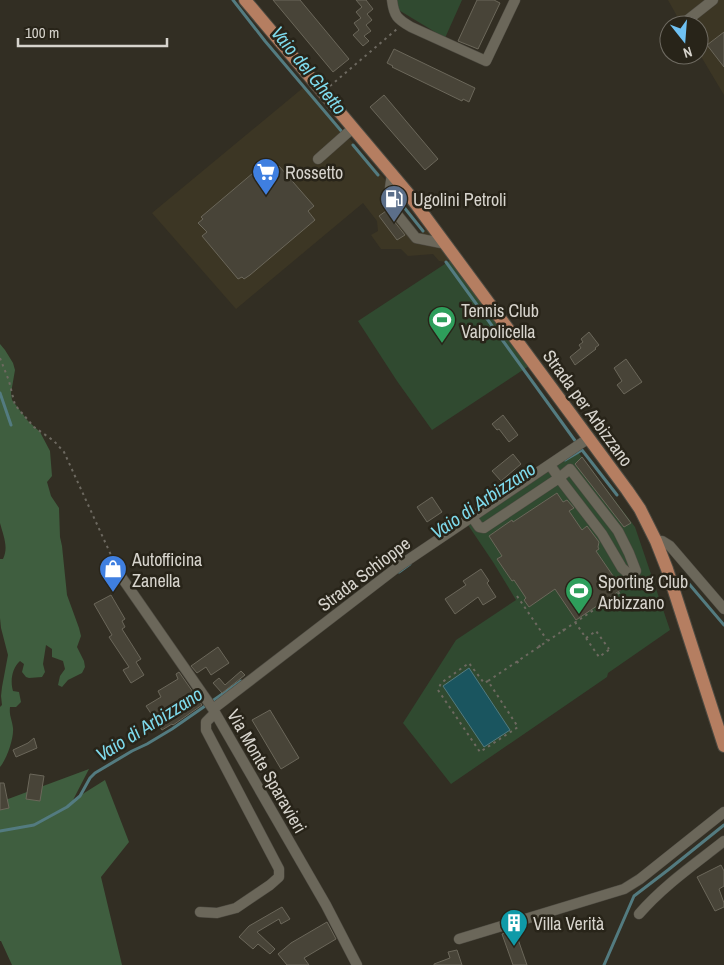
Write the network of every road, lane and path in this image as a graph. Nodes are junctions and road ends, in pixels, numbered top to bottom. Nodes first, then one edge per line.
1 (245, 0) edge
2 (392, 0) edge
3 (515, 0) edge
4 (713, 0) edge
5 (694, 15) edge
6 (404, 24) junction
7 (323, 92) junction
8 (353, 128) junction
9 (318, 158) dead end
10 (392, 173) junction
11 (446, 244) junction
12 (0, 358) edge
13 (589, 438) junction
14 (554, 470) junction
15 (472, 517) junction
16 (656, 541) junction
17 (120, 574) joint
18 (622, 591) dead end
19 (517, 596) dead end
20 (528, 604) dead end
21 (524, 606) junction
22 (724, 610) edge
23 (575, 622) junction
24 (563, 629) junction
25 (566, 634) dead end
26 (586, 638) junction
27 (547, 640) junction
28 (539, 645) junction
29 (542, 650) dead end
30 (516, 661) junction
31 (520, 665) dead end
32 (488, 681) junction
33 (214, 711) junction
34 (724, 746) edge
35 (724, 812) edge
36 (724, 841) edge
37 (200, 912) dead end
38 (639, 914) dead end
39 (459, 940) dead end
40 (357, 965) edge

1 - 7 main road, Strada per Arbizzano
2 - 6 street
3 - 6 street
4 - 5 street
6 - 7 path
7 - 8 main road, Strada per Arbizzano
8 - 9 street
8 - 10 main road, Strada per Arbizzano
10 - 11 main road, Strada per Arbizzano
10 - 11 street
11 - 13 main road, Strada per Arbizzano
12 - 17 path
13 - 14 street, Strada Schioppe
13 - 16 main road, Strada per Arbizzano
14 - 14 street
14 - 15 street, Strada Schioppe
14 - 15 street
15 - 33 street, Strada Schioppe
16 - 22 street
16 - 34 main road, Strada per Arbizzano
17 - 33 street, Via Monte Sparavieri
18 - 23 path
19 - 21 path
20 - 21 path
21 - 27 path
23 - 24 path
23 - 26 path
24 - 25 path
24 - 27 path
26 - 26 path
27 - 28 path
28 - 29 path
28 - 30 path
30 - 31 path
30 - 32 path
32 - 32 path
33 - 37 street
33 - 40 street, Via Monte Sparavieri
35 - 39 street
36 - 38 street

